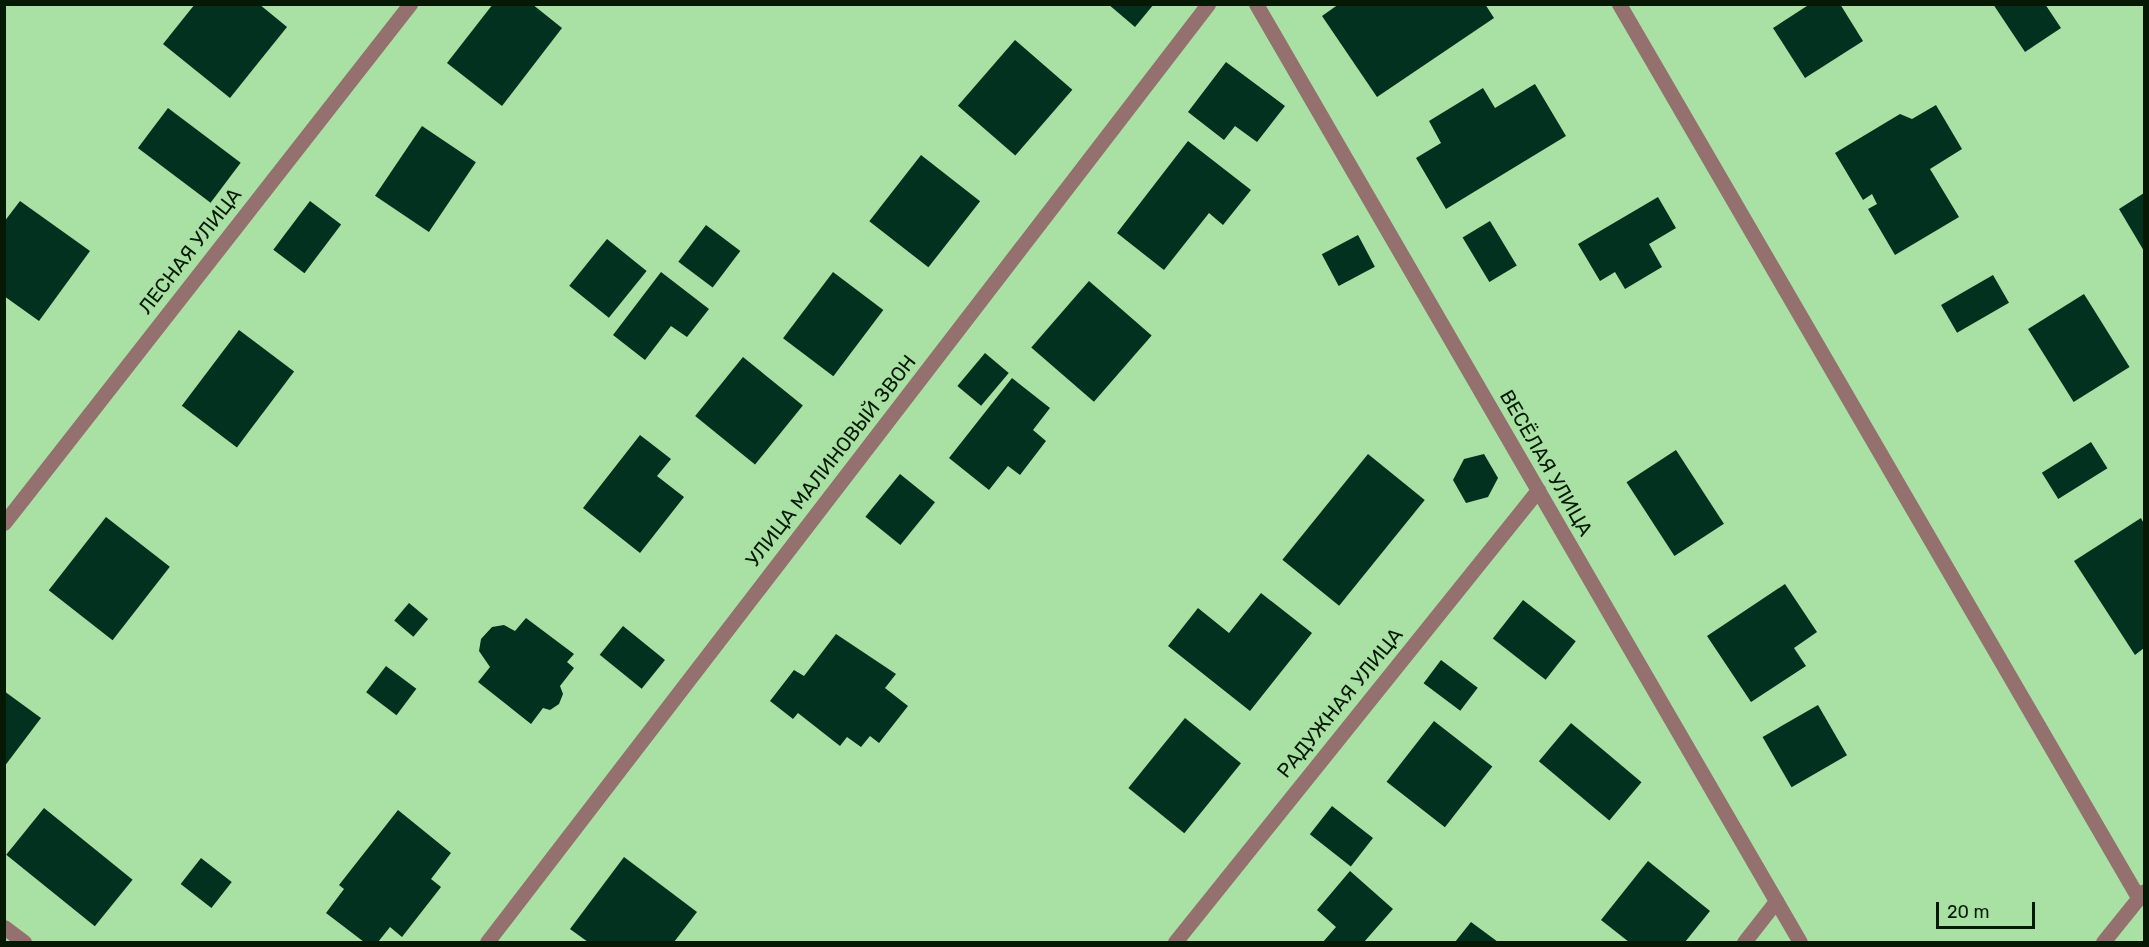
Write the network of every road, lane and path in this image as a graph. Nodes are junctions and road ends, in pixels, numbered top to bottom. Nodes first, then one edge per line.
1 (410, 4) edge
2 (1208, 4) edge
3 (1256, 4) edge
4 (1619, 4) edge
5 (1538, 490) junction
6 (4, 522) edge
7 (2142, 895) edge
8 (1776, 901) junction
9 (4, 927) edge
10 (24, 942) edge
11 (487, 942) edge
12 (1175, 942) edge
13 (1744, 942) edge
14 (1800, 942) edge
15 (2103, 942) edge

1 - 6 street, ЛЕСНАЯ УЛИЦА
2 - 11 street, УЛИЦА МАЛИНОВЫЙ ЗВОН
3 - 5 street, ВЕСЁЛАЯ УЛИЦА
4 - 7 street
5 - 8 street, ВЕСЁЛАЯ УЛИЦА
5 - 12 street, РАДУЖНАЯ УЛИЦА
7 - 15 street
8 - 13 street
8 - 14 street, ВЕСЁЛАЯ УЛИЦА
9 - 10 street

